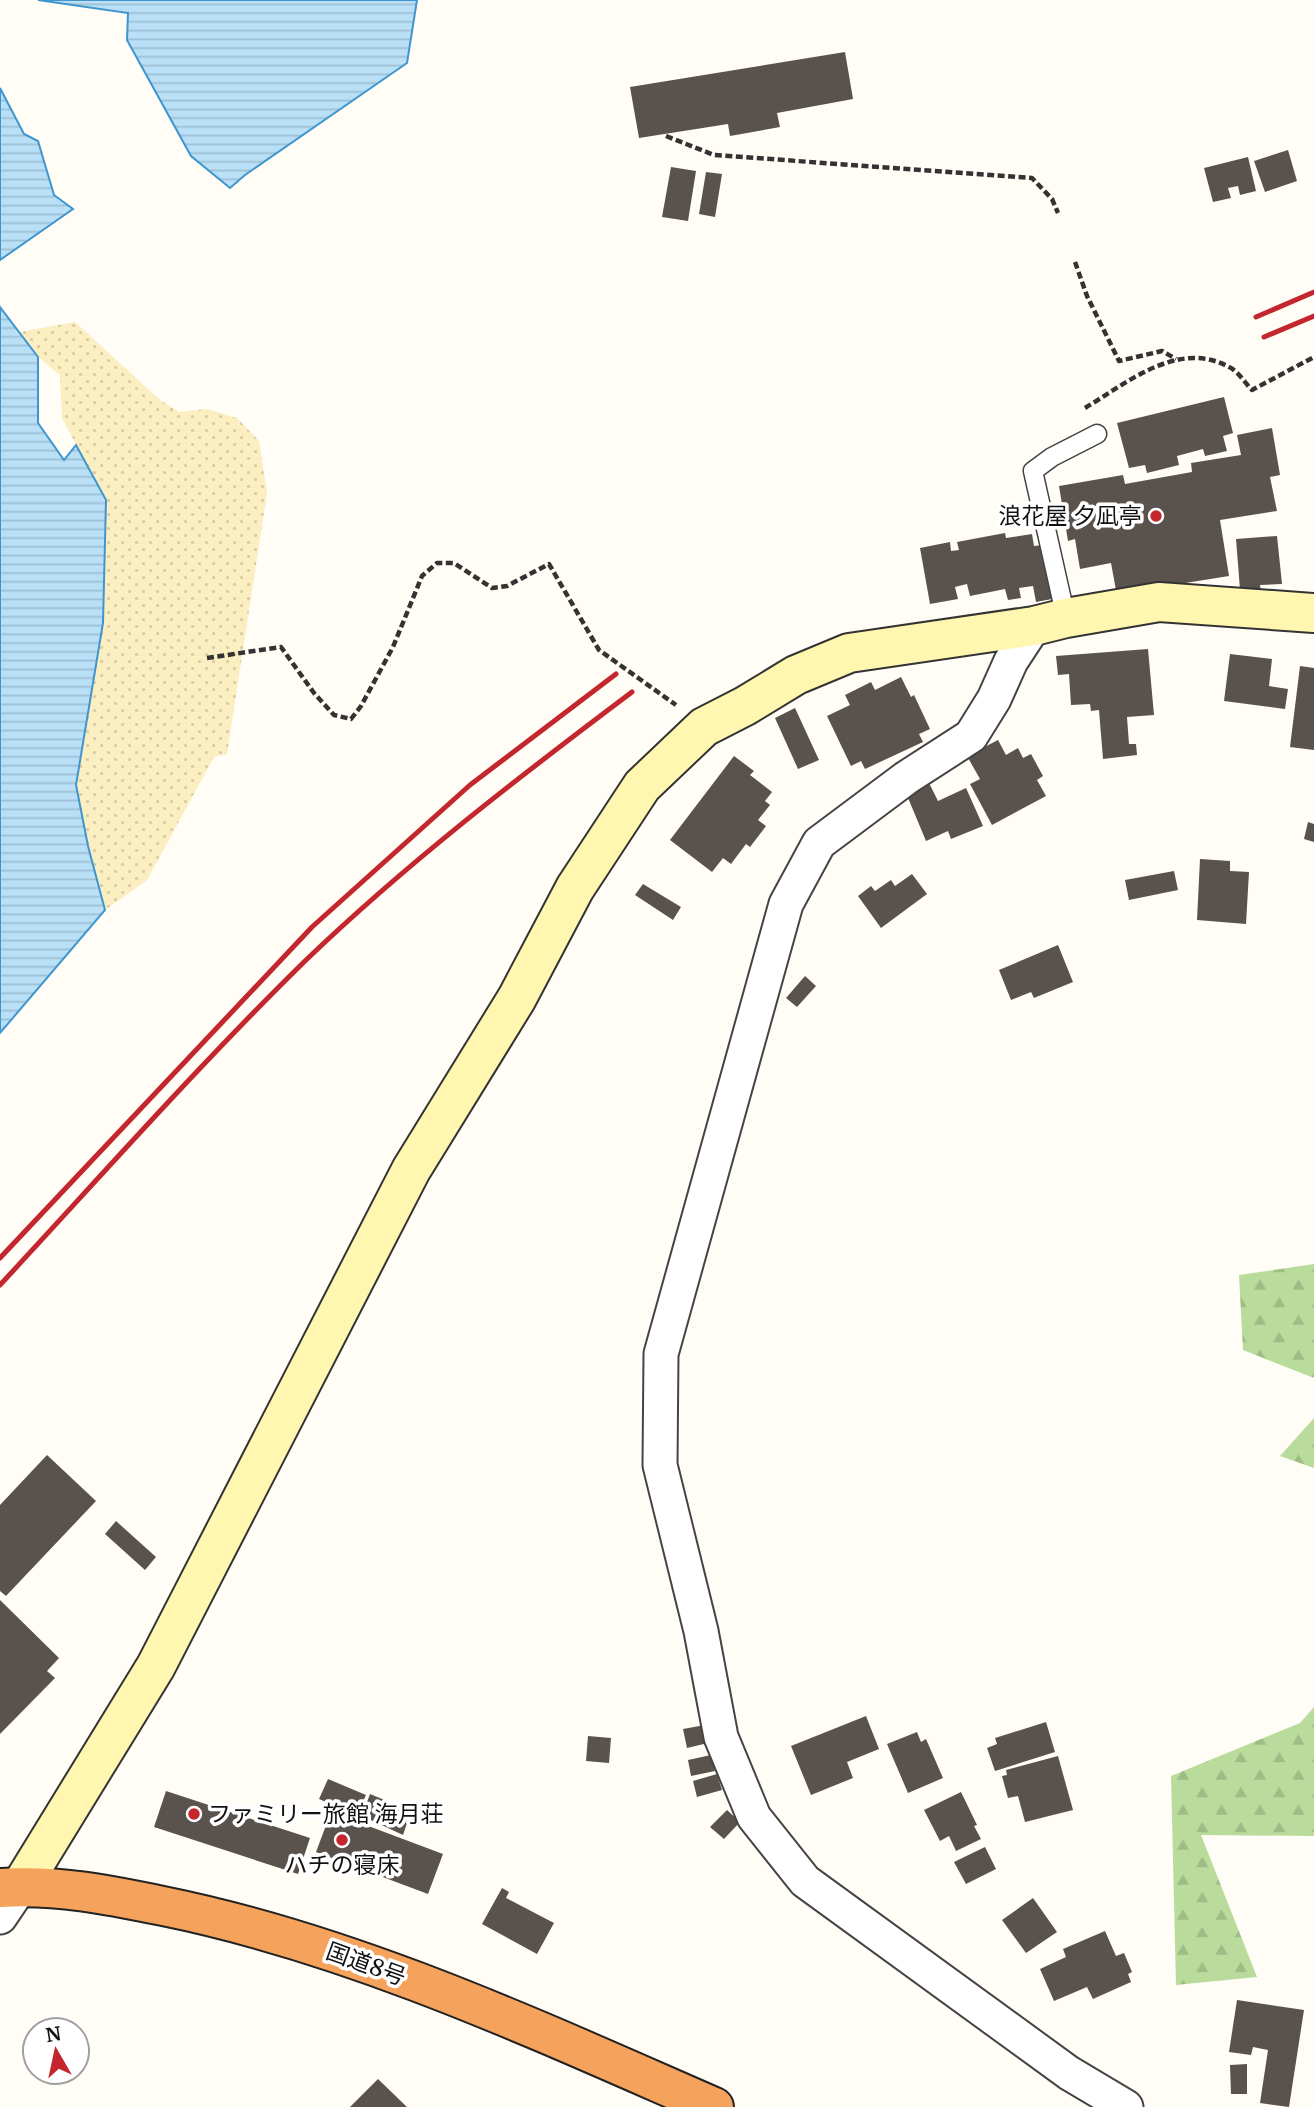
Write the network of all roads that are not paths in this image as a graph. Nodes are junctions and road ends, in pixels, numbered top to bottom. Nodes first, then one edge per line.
1 (1097, 434) dead end
2 (1314, 612) edge
3 (1050, 622) junction
4 (11, 1887) edge
5 (0, 1917) edge
6 (714, 2107) edge
7 (1126, 2107) edge

1 - 3 lane
2 - 3 street
3 - 4 street
3 - 7 street
4 - 5 street
4 - 6 highway, 国道8号

